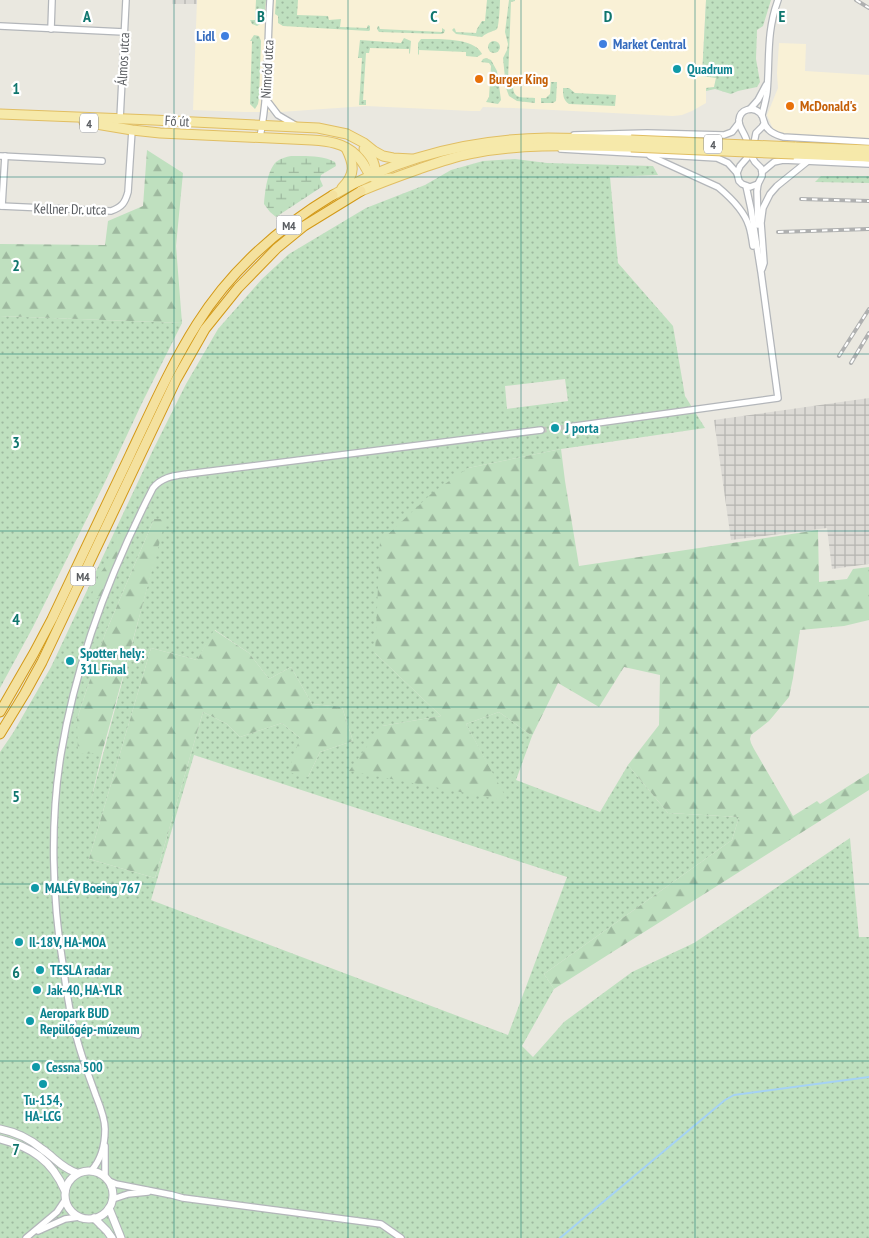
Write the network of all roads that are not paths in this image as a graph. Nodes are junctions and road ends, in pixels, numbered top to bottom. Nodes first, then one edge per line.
1 (52, 0) edge
2 (126, 0) edge
3 (270, 0) edge
4 (778, 0) edge
5 (0, 26) edge
6 (51, 29) junction
7 (124, 32) junction
8 (767, 83) junction
9 (265, 98) junction
10 (750, 109) junction
11 (0, 114) edge
12 (762, 115) junction
13 (47, 116) junction
14 (120, 119) junction
15 (153, 120) junction
16 (739, 123) junction
17 (764, 124) junction
18 (262, 125) junction
19 (299, 127) junction
20 (132, 130) junction
21 (744, 132) junction
22 (756, 133) junction
23 (352, 136) junction
24 (260, 138) junction
25 (547, 138) junction
26 (869, 142) edge
27 (631, 144) junction
28 (536, 146) junction
29 (346, 147) junction
30 (794, 150) junction
31 (869, 150) edge
32 (647, 155) junction
33 (3, 156) edge
34 (869, 157) edge
35 (412, 159) junction
36 (102, 161) dead end
37 (808, 161) junction
38 (755, 162) junction
39 (743, 163) junction
40 (869, 164) edge
41 (762, 172) junction
42 (736, 173) junction
43 (373, 176) junction
44 (391, 178) junction
45 (758, 184) junction
46 (746, 186) junction
47 (362, 191) junction
48 (333, 195) junction
49 (1, 206) edge
50 (761, 272) junction
51 (568, 427) tunnel mouth
52 (541, 430) tunnel mouth
53 (0, 712) edge
54 (0, 734) edge
55 (76, 1036) junction
56 (138, 1036) dead end
57 (0, 1129) edge
58 (0, 1139) edge
59 (104, 1141) junction
60 (91, 1170) junction
61 (77, 1173) junction
62 (107, 1179) junction
63 (65, 1191) junction
64 (155, 1192) junction
65 (113, 1199) junction
66 (65, 1200) junction
67 (109, 1208) junction
68 (79, 1217) junction
69 (94, 1218) junction
70 (29, 1236) edge
71 (112, 1238) edge
72 (121, 1238) edge
73 (402, 1238) edge

1 - 6 street
2 - 7 street, Álmos utca
3 - 9 street, Nimród utca
4 - 8 street
5 - 6 street
6 - 7 street
7 - 14 street, Álmos utca
8 - 10 street
8 - 12 street
9 - 18 street, Nimród utca
9 - 19 street
10 - 12 street
10 - 16 street
11 - 13 main road, Fő út / 4
12 - 17 street
13 - 14 main road, Fő út / 4
13 - 20 main road, 4
14 - 15 main road, Fő út / 4
15 - 18 main road, Fő út / 4
15 - 20 main road
16 - 21 street
16 - 25 street
17 - 22 street
17 - 26 street
18 - 19 main road, Fő út / 4
18 - 24 street, Nimród utca
19 - 23 main road, Fő út / 4
20 - 24 main road, 4
20 - 49 street, Kellner Dr. utca
21 - 22 street
21 - 39 street
22 - 38 street
23 - 35 main road, 4
23 - 43 main road
24 - 29 main road, 4
25 - 27 main road, 4
25 - 35 main road, 4
27 - 28 main road, 4
27 - 30 main road, 4, bridge
28 - 32 street
28 - 44 main road, 4
29 - 43 main road
29 - 48 main road
30 - 31 main road, 4
30 - 34 main road, 4
32 - 42 street
32 - 50 street
33 - 36 street
33 - 49 street
35 - 43 main road
37 - 40 street
37 - 41 street
37 - 50 street
38 - 39 street
38 - 41 street
39 - 42 street
41 - 45 street
42 - 46 street
43 - 44 main road, 4
43 - 47 main road
43 - 48 main road
44 - 47 main road
45 - 46 street
45 - 50 street
46 - 50 street
47 - 54 highway, M4
48 - 53 highway, M4
50 - 51 street
52 - 55 street
55 - 56 street
55 - 59 street
57 - 61 street
58 - 63 street
59 - 60 street
59 - 62 street
60 - 61 street
60 - 62 street
61 - 63 street
62 - 64 street
62 - 65 street
63 - 66 street
64 - 65 street
64 - 73 street
65 - 67 street
66 - 68 street
66 - 70 street
67 - 69 street
67 - 72 street
68 - 69 street
68 - 70 street
69 - 71 street

